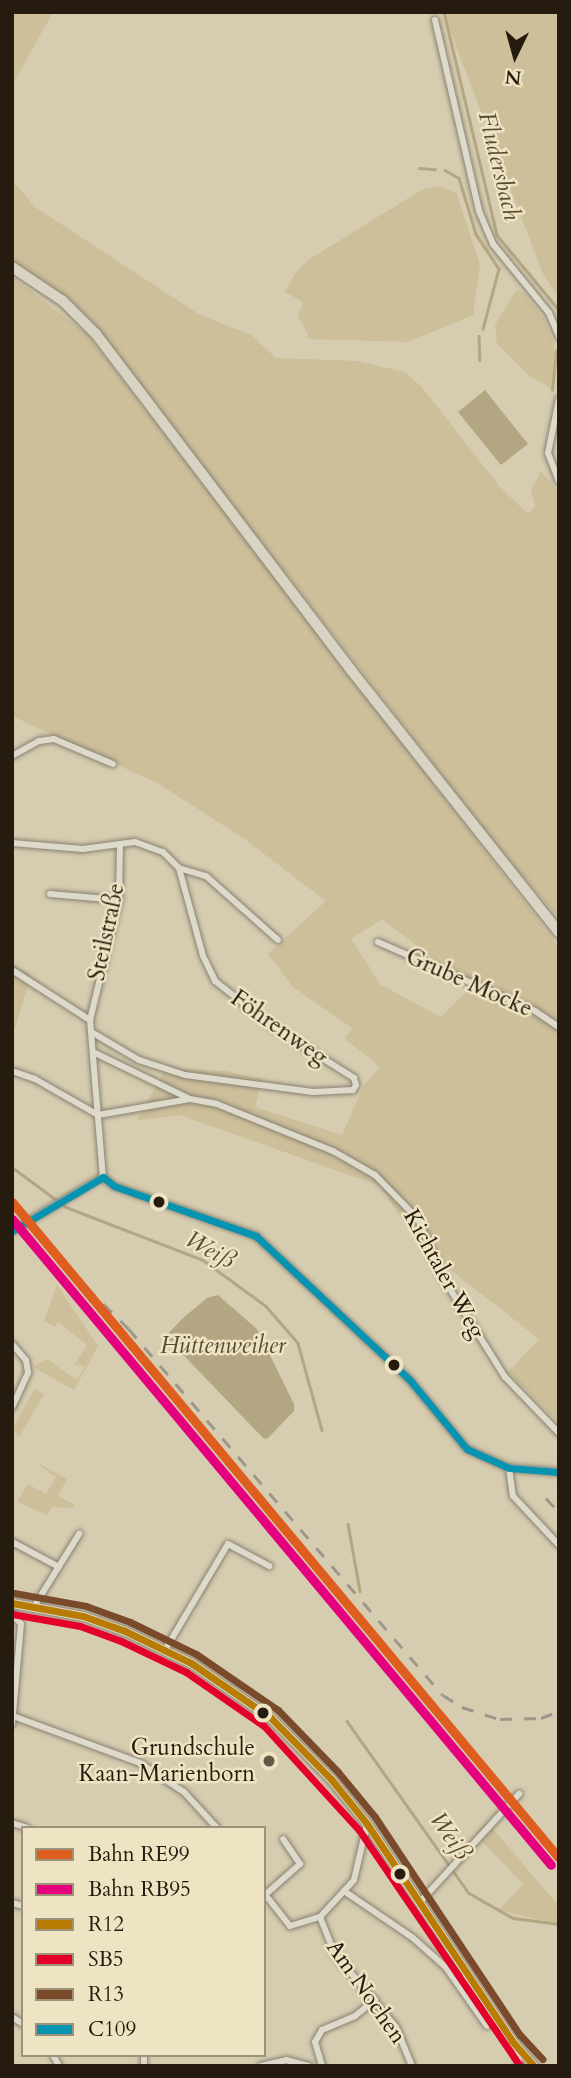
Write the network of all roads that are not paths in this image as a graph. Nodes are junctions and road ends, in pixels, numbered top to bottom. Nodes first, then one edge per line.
1 (435, 20) dead end
2 (12, 267) edge
3 (559, 337) edge
4 (559, 399) edge
5 (559, 481) edge
6 (12, 756) edge
7 (113, 764) dead end
8 (12, 843) edge
9 (120, 844) junction
10 (179, 868) junction
11 (50, 894) dead end
12 (119, 900) junction
13 (559, 932) edge
14 (278, 940) dead end
15 (378, 942) dead end
16 (12, 970) edge
17 (90, 1020) junction
18 (559, 1027) edge
19 (93, 1034) junction
20 (94, 1053) junction
21 (12, 1071) edge
22 (190, 1099) junction
23 (98, 1115) junction
24 (103, 1177) junction
25 (14, 1229) edge
26 (12, 1344) edge
27 (12, 1408) edge
28 (559, 1433) edge
29 (509, 1468) junction
30 (559, 1472) edge
31 (79, 1534) dead end
32 (12, 1542) edge
33 (559, 1545) edge
34 (269, 1566) dead end
35 (59, 1567) junction
36 (12, 1603) edge
37 (35, 1605) junction
38 (12, 1614) edge
39 (165, 1650) junction
40 (13, 1716) edge
41 (12, 1724) edge
42 (519, 1794) dead end
43 (367, 1824) junction
44 (215, 1826) edge
45 (283, 1839) dead end
46 (266, 1893) edge
47 (347, 1893) junction
48 (266, 1895) edge
49 (420, 1902) junction
50 (320, 1917) junction
51 (445, 1966) junction
52 (468, 1978) junction
53 (375, 2000) junction
54 (487, 2026) dead end
55 (517, 2046) junction
56 (261, 2066) edge
57 (309, 2066) edge
58 (321, 2066) edge
59 (412, 2066) edge
60 (519, 2066) edge
61 (534, 2066) edge

1 - 3 street
2 - 13 main road
4 - 5 street
6 - 7 street
8 - 9 street
9 - 10 street
9 - 12 street, Steilstraße
10 - 14 street
10 - 19 street, Föhrenweg
11 - 12 street
12 - 17 street, Steilstraße
15 - 18 street, Grube Mocke
16 - 17 street
17 - 19 street
19 - 20 street
20 - 22 street, Kichtaler Weg
20 - 23 street
21 - 23 street
22 - 23 street, Kichtaler Weg
22 - 28 street, Kichtaler Weg
23 - 24 street
24 - 25 street
24 - 29 street
26 - 27 street
29 - 30 street
29 - 33 street
31 - 35 street
32 - 35 street
34 - 39 street
35 - 37 street
36 - 37 main road
37 - 39 main road
38 - 40 street
39 - 43 main road
40 - 41 street
40 - 44 street
42 - 49 street
43 - 47 street
43 - 49 main road
45 - 46 street
47 - 50 street
47 - 51 street
48 - 50 street
49 - 52 main road
50 - 53 street, Am Nochen
51 - 52 street
51 - 54 street
52 - 55 main road
53 - 58 street
53 - 59 street, Am Nochen
55 - 60 street
55 - 61 main road
56 - 57 street

